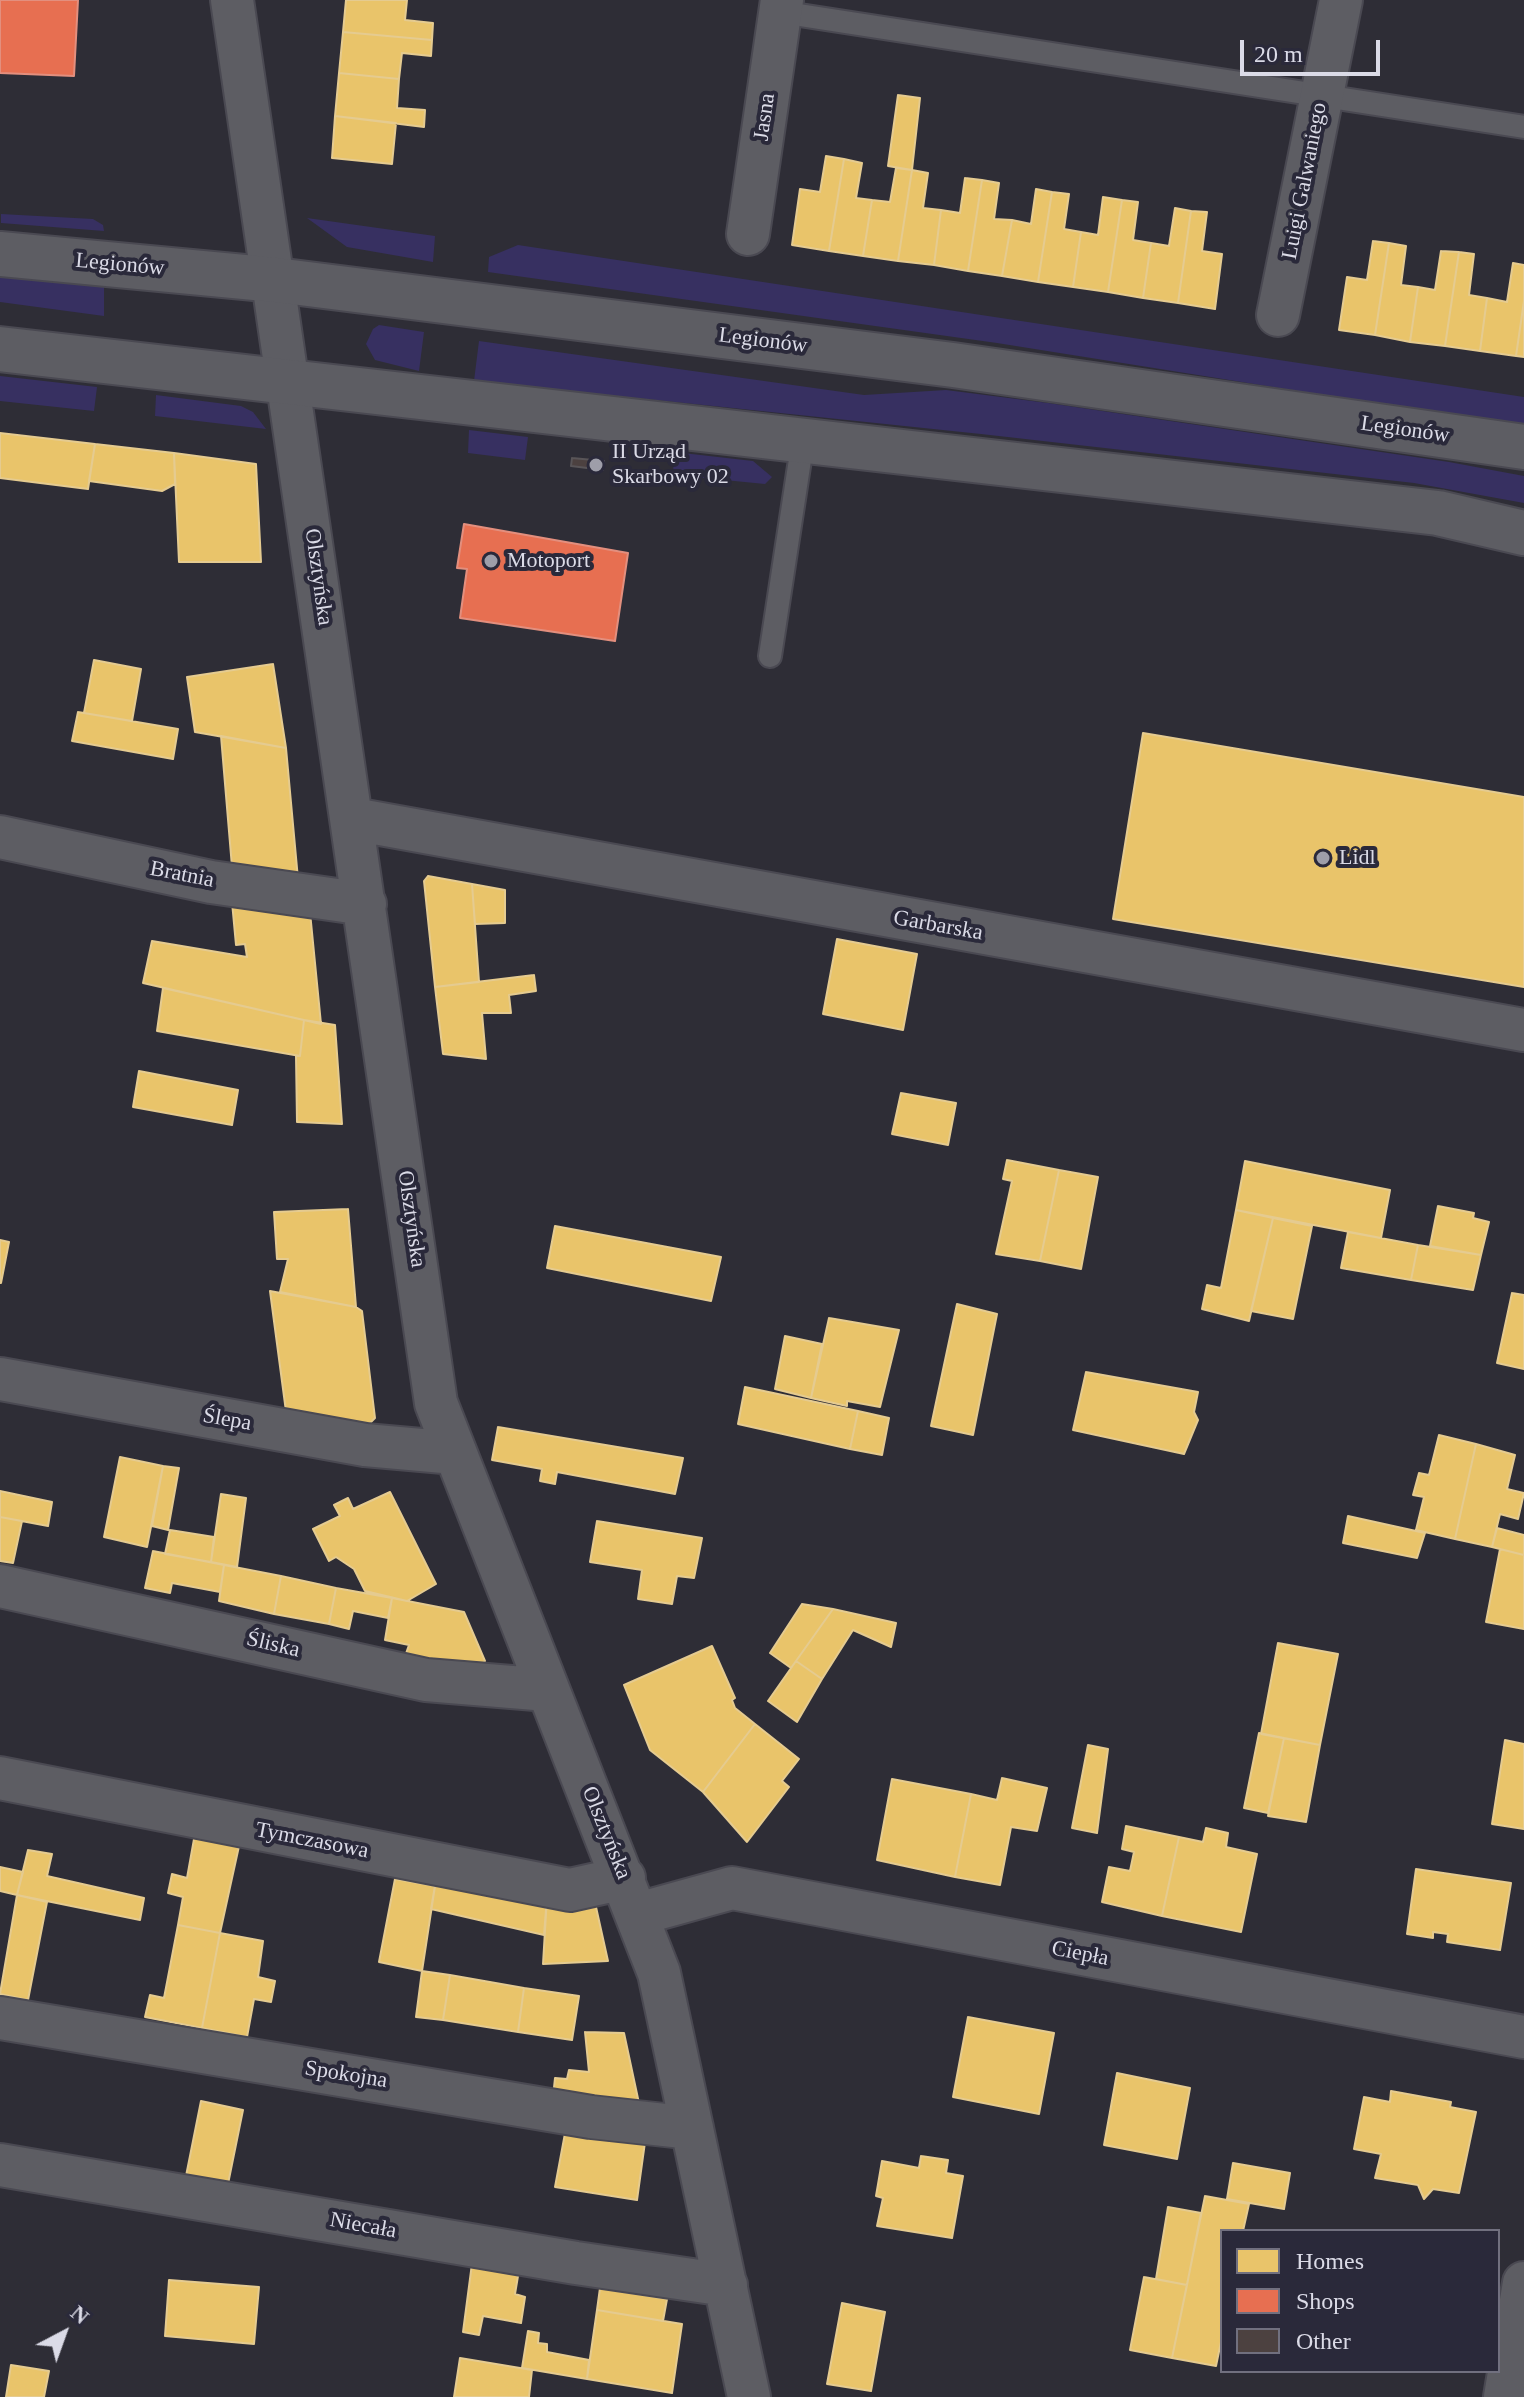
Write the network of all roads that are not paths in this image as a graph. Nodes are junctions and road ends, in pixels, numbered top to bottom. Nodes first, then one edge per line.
1 (232, 0) edge
2 (1341, 0) edge
3 (781, 6) edge
4 (1321, 98) junction
5 (1524, 127) edge
6 (748, 234) dead end
7 (0, 254) edge
8 (276, 280) junction
9 (1278, 315) dead end
10 (0, 349) edge
11 (289, 380) junction
12 (803, 440) junction
13 (1524, 447) edge
14 (1524, 533) edge
15 (770, 656) dead end
16 (353, 819) junction
17 (0, 837) edge
18 (365, 904) junction
19 (1524, 1030) edge
20 (0, 1379) edge
21 (455, 1453) junction
22 (0, 1586) edge
23 (548, 1690) junction
24 (0, 1778) edge
25 (631, 1896) junction
26 (0, 2018) edge
27 (1524, 2037) edge
28 (692, 2128) junction
29 (0, 2165) edge
30 (1524, 2283) edge
31 (726, 2285) junction
32 (749, 2397) edge
33 (1505, 2397) edge

1 - 8 street, Olsztyńska
2 - 4 street, Luigi Galwaniego
3 - 4 lane
3 - 6 street, Jasna
4 - 5 lane
4 - 9 street, Luigi Galwaniego
7 - 8 street, Legionów
8 - 11 street, Olsztyńska
8 - 13 street, Legionów
10 - 11 street
11 - 12 street
11 - 16 street, Olsztyńska
12 - 14 street
12 - 15 lane
16 - 18 street, Olsztyńska
16 - 19 street, Garbarska
17 - 18 street, Bratnia
18 - 21 street, Olsztyńska
20 - 21 street, Ślepa
21 - 23 street, Olsztyńska
22 - 23 street, Śliska
23 - 25 street, Olsztyńska
24 - 25 street, Tymczasowa
25 - 27 street, Ciepła
25 - 28 street, Olsztyńska
26 - 28 street, Spokojna
28 - 31 street, Olsztyńska
29 - 31 street, Niecała
30 - 33 street
31 - 32 street, Olsztyńska

